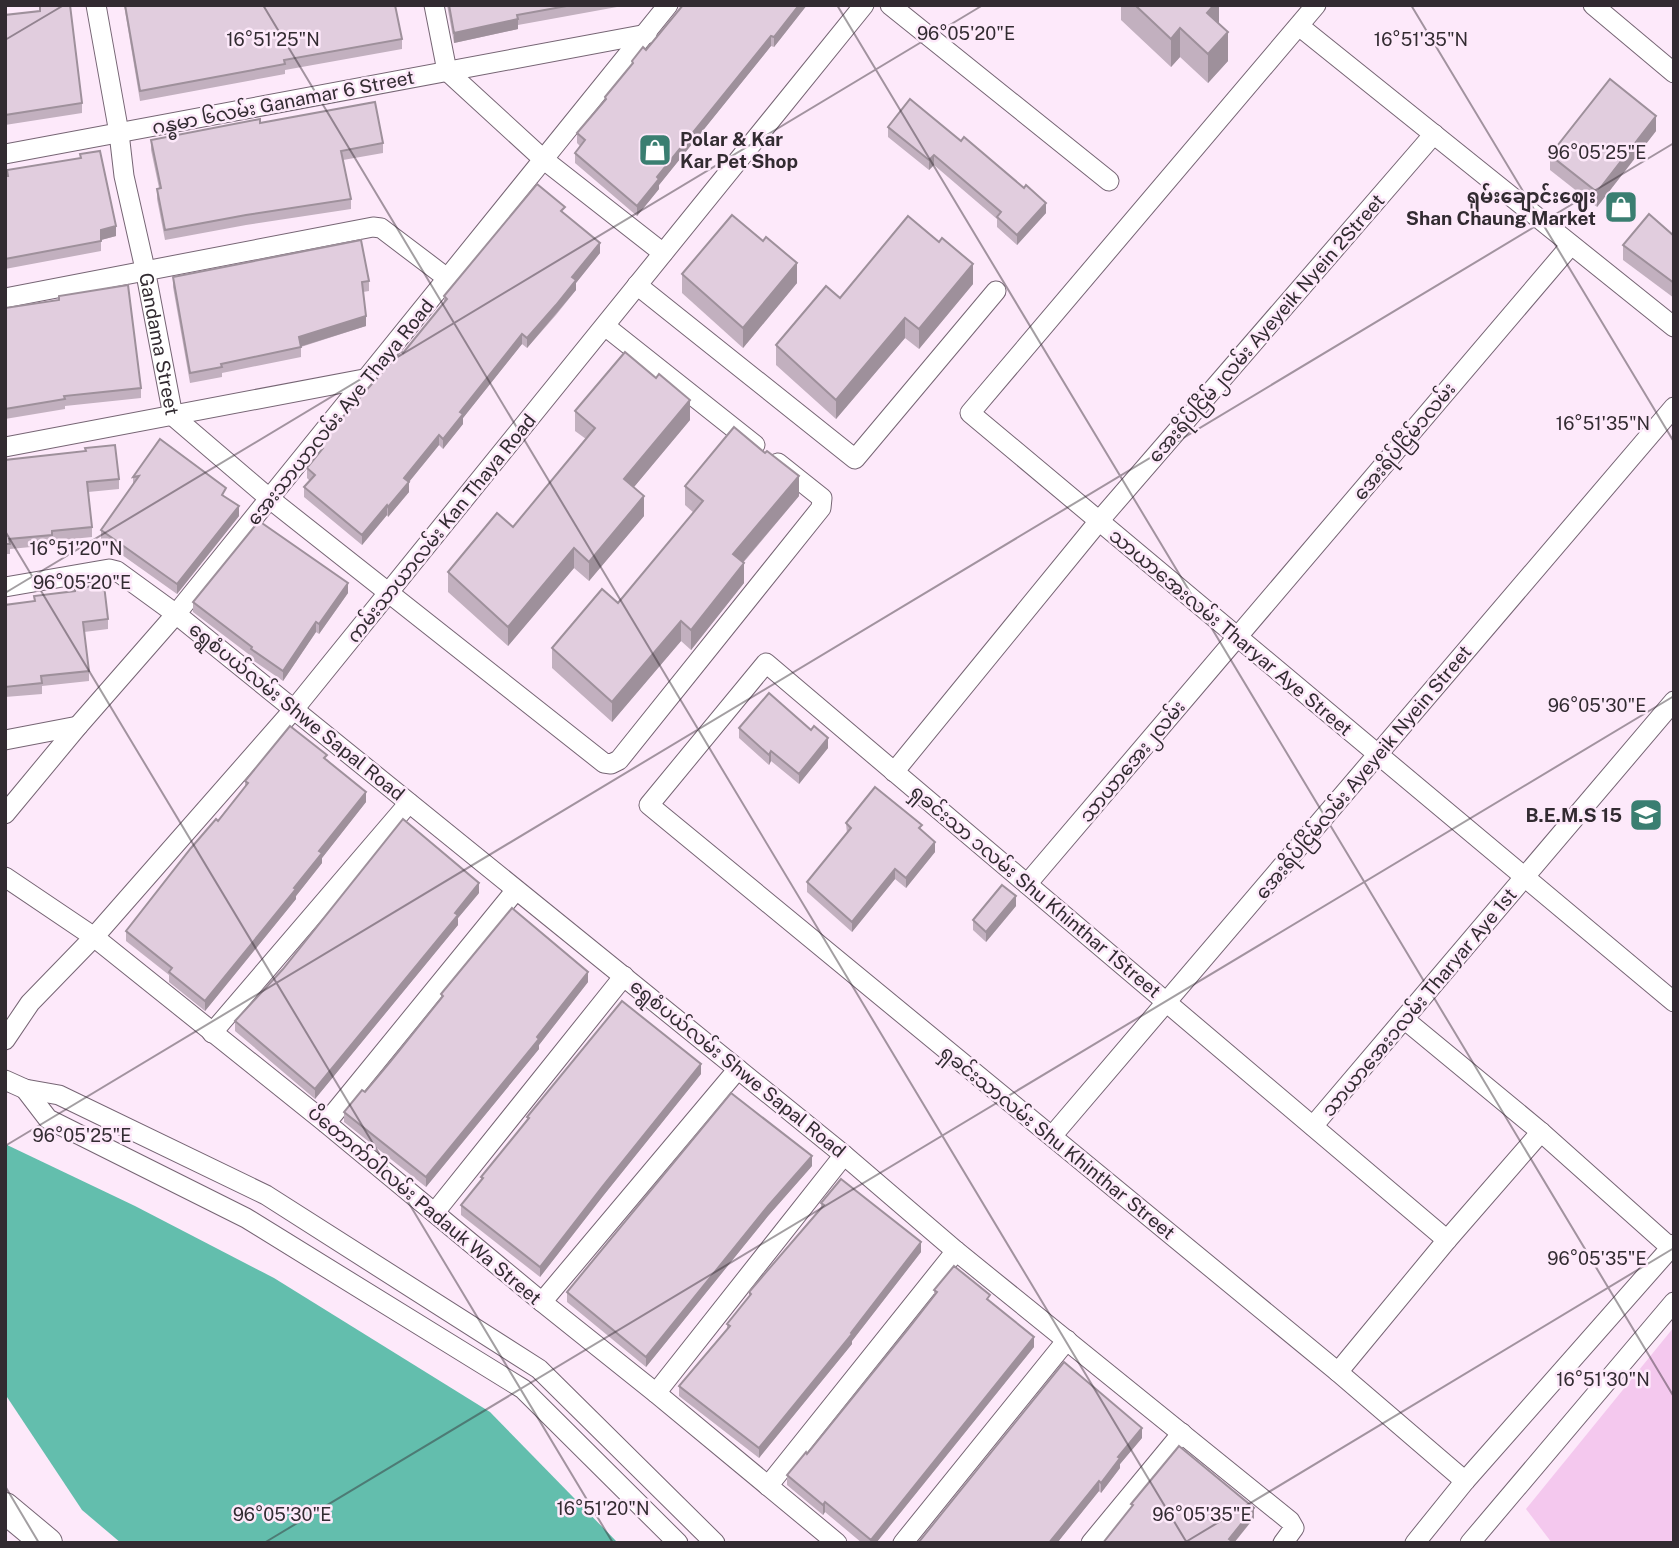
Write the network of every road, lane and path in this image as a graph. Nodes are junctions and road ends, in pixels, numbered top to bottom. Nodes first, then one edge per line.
1 (96, 5) edge
2 (434, 5) edge
3 (668, 5) edge
4 (864, 5) edge
5 (890, 5) edge
6 (1316, 5) edge
7 (1593, 5) edge
8 (1299, 26) junction
9 (647, 34) junction
10 (447, 71) junction
11 (1674, 73) edge
12 (119, 132) junction
13 (1434, 134) junction
14 (5, 154) edge
15 (543, 159) junction
16 (1109, 181) dead end
17 (1571, 245) junction
18 (663, 253) junction
19 (145, 270) junction
20 (447, 278) junction
21 (637, 285) junction
22 (996, 291) dead end
23 (5, 298) edge
24 (604, 326) junction
25 (1674, 327) edge
26 (369, 378) junction
27 (1674, 407) edge
28 (173, 416) junction
29 (5, 447) edge
30 (270, 499) junction
31 (1099, 521) junction
32 (5, 587) edge
33 (389, 592) junction
34 (176, 614) junction
35 (1237, 637) junction
36 (1674, 701) edge
37 (295, 708) junction
38 (78, 726) junction
39 (5, 740) edge
40 (1377, 754) junction
41 (894, 772) junction
42 (409, 803) junction
43 (649, 805) joint
44 (5, 814) edge
45 (5, 877) edge
46 (1524, 877) junction
47 (1027, 884) junction
48 (516, 890) junction
49 (94, 937) junction
50 (624, 976) junction
51 (1166, 1002) junction
52 (1674, 1002) edge
53 (1404, 1018) junction
54 (212, 1033) junction
55 (5, 1040) edge
56 (738, 1069) junction
57 (5, 1080) edge
58 (25, 1089) junction
59 (326, 1123) junction
60 (1313, 1126) junction
61 (1541, 1132) junction
62 (1052, 1136) junction
63 (844, 1154) junction
64 (435, 1212) junction
65 (1447, 1240) junction
66 (1672, 1246) edge
67 (956, 1251) junction
68 (542, 1302) junction
69 (1674, 1302) edge
70 (1068, 1340) junction
71 (1338, 1372) junction
72 (656, 1393) junction
73 (1182, 1433) junction
74 (1465, 1481) junction
75 (768, 1486) junction
76 (6, 1508) edge
77 (1289, 1535) edge
78 (47, 1543) edge
79 (678, 1543) edge
80 (715, 1543) edge
81 (837, 1543) edge
82 (903, 1543) edge
83 (1091, 1543) edge
84 (1415, 1543) edge
85 (1470, 1543) edge

1 - 12 street, Gandama Street
2 - 10 street
3 - 9 street, အေးသာယာလမ်း Aye Thaya Road
4 - 18 street, ကမ်းသာယာလမ်း Kan Thaya Road
5 - 16 street
6 - 8 street
7 - 11 street
8 - 13 street
8 - 31 street, သာယာအေးလမ်း Tharyar Aye Street
9 - 10 street, ဂန္ဓမာ ၆လမ်း Ganamar 6 Street
9 - 15 street, အေးသာယာလမ်း Aye Thaya Road
10 - 12 street, ဂန္ဓမာ ၆လမ်း Ganamar 6 Street
10 - 15 street
12 - 14 street, ဂန္ဓမာ ၆လမ်း Ganamar 6 Street
12 - 19 street, Gandama Street
13 - 17 street
13 - 31 street, အေးရိပ်ငြိမ်၂လမ်း Ayeyeik Nyein 2Street
15 - 18 street
15 - 20 street, အေးသာယာလမ်း Aye Thaya Road
17 - 25 street
17 - 35 street, အေးရိပ်ငြိမ်၁လမ်း
18 - 21 street, ကမ်းသာယာလမ်း Kan Thaya Road
19 - 20 street
19 - 23 street
19 - 28 street, Gandama Street
20 - 26 street, အေးသာယာလမ်း Aye Thaya Road
21 - 22 street
21 - 24 street, ကမ်းသာယာလမ်း Kan Thaya Road
24 - 33 street, ကမ်းသာယာလမ်း Kan Thaya Road
24 - 33 street, Gandama Street
26 - 28 street
26 - 30 street, အေးသာယာလမ်း Aye Thaya Road
27 - 40 street, အေးရိပ်ငြိမ်လမ်း Ayeyeik Nyein Street
28 - 29 street
28 - 30 street, Gandama Street
30 - 33 street, Gandama Street
30 - 34 street, အေးသာယာလမ်း Aye Thaya Road
31 - 35 street, သာယာအေးလမ်း Tharyar Aye Street
31 - 41 street, အေးရိပ်ငြိမ်၂လမ်း Ayeyeik Nyein 2Street
32 - 34 street, ရွေစံပယ်လမ်း Shwe Sapal Road
33 - 37 street, ကမ်းသာယာလမ်း Kan Thaya Road
34 - 37 street, ရွေစံပယ်လမ်း Shwe Sapal Road
34 - 38 street, အေးသာယာလမ်း Aye Thaya Road
35 - 40 street, သာယာအေးလမ်း Tharyar Aye Street
35 - 47 street, သာယာအေး၂လမ်း
36 - 46 street, သာယာအေး၁လမ်း Tharyar Aye 1st
37 - 42 street, ရွေစံပယ်လမ်း Shwe Sapal Road
37 - 49 street, ကမ်းသာယာလမ်း Kan Thaya Road
38 - 39 street
38 - 44 street, အေးသာယာလမ်း Aye Thaya Road
40 - 46 street, သာယာအေးလမ်း Tharyar Aye Street
40 - 51 street, အေးရိပ်ငြိမ်လမ်း Ayeyeik Nyein Street
41 - 43 street, ရှခင်းသာ ၁လမ်း Shu Khinthar 1Street
41 - 47 street, ရှခင်းသာ ၁လမ်း Shu Khinthar 1Street
42 - 48 street, ရွေစံပယ်လမ်း Shwe Sapal Road
42 - 54 street
43 - 62 street, ရှခင်းသာလမ်း Shu Khinthar Street
45 - 49 street, ပိတောက်ဝါလမ်း Padauk Wa Street
46 - 52 street
46 - 53 street, သာယာအေး၁လမ်း Tharyar Aye 1st
47 - 51 street, ရှခင်းသာ ၁လမ်း Shu Khinthar 1Street
48 - 50 street, ရွေစံပယ်လမ်း Shwe Sapal Road
48 - 59 street
49 - 54 street, ပိတောက်ဝါလမ်း Padauk Wa Street
49 - 55 street, ကမ်းသာယာလမ်း Kan Thaya Road
50 - 56 street, ရွေစံပယ်လမ်း Shwe Sapal Road
50 - 64 street
51 - 60 street, ရှခင်းသာ ၁လမ်း Shu Khinthar 1Street
51 - 62 street, အေးရိပ်ငြိမ်လမ်း Ayeyeik Nyein Street
53 - 60 street, သာယာအေး၁လမ်း Tharyar Aye 1st
53 - 61 street
54 - 59 street, ပိတောက်ဝါလမ်း Padauk Wa Street
56 - 63 street, ရွေစံပယ်လမ်း Shwe Sapal Road
56 - 68 street
57 - 58 street
58 - 79 street
58 - 80 street
59 - 64 street, ပိတောက်ဝါလမ်း Padauk Wa Street
60 - 65 street, ရှခင်းသာ ၁လမ်း Shu Khinthar 1Street
61 - 65 street
61 - 66 street
62 - 71 street, ရှခင်းသာလမ်း Shu Khinthar Street
63 - 67 street, ရွေစံပယ်လမ်း Shwe Sapal Road
63 - 72 street
64 - 68 street, ပိတောက်ဝါလမ်း Padauk Wa Street
65 - 71 street
66 - 74 street
67 - 70 street, ရွေစံပယ်လမ်း Shwe Sapal Road
67 - 75 street
68 - 72 street, ပိတောက်ဝါလမ်း Padauk Wa Street
69 - 85 street
70 - 73 street, ရွေစံပယ်လမ်း Shwe Sapal Road
70 - 82 street
71 - 74 street, ရှခင်းသာလမ်း Shu Khinthar Street
72 - 75 street, ပိတောက်ဝါလမ်း Padauk Wa Street
73 - 77 street, ရွေစံပယ်လမ်း Shwe Sapal Road
73 - 83 street
74 - 84 street
75 - 81 street, ပိတောက်ဝါလမ်း Padauk Wa Street
76 - 78 main road

